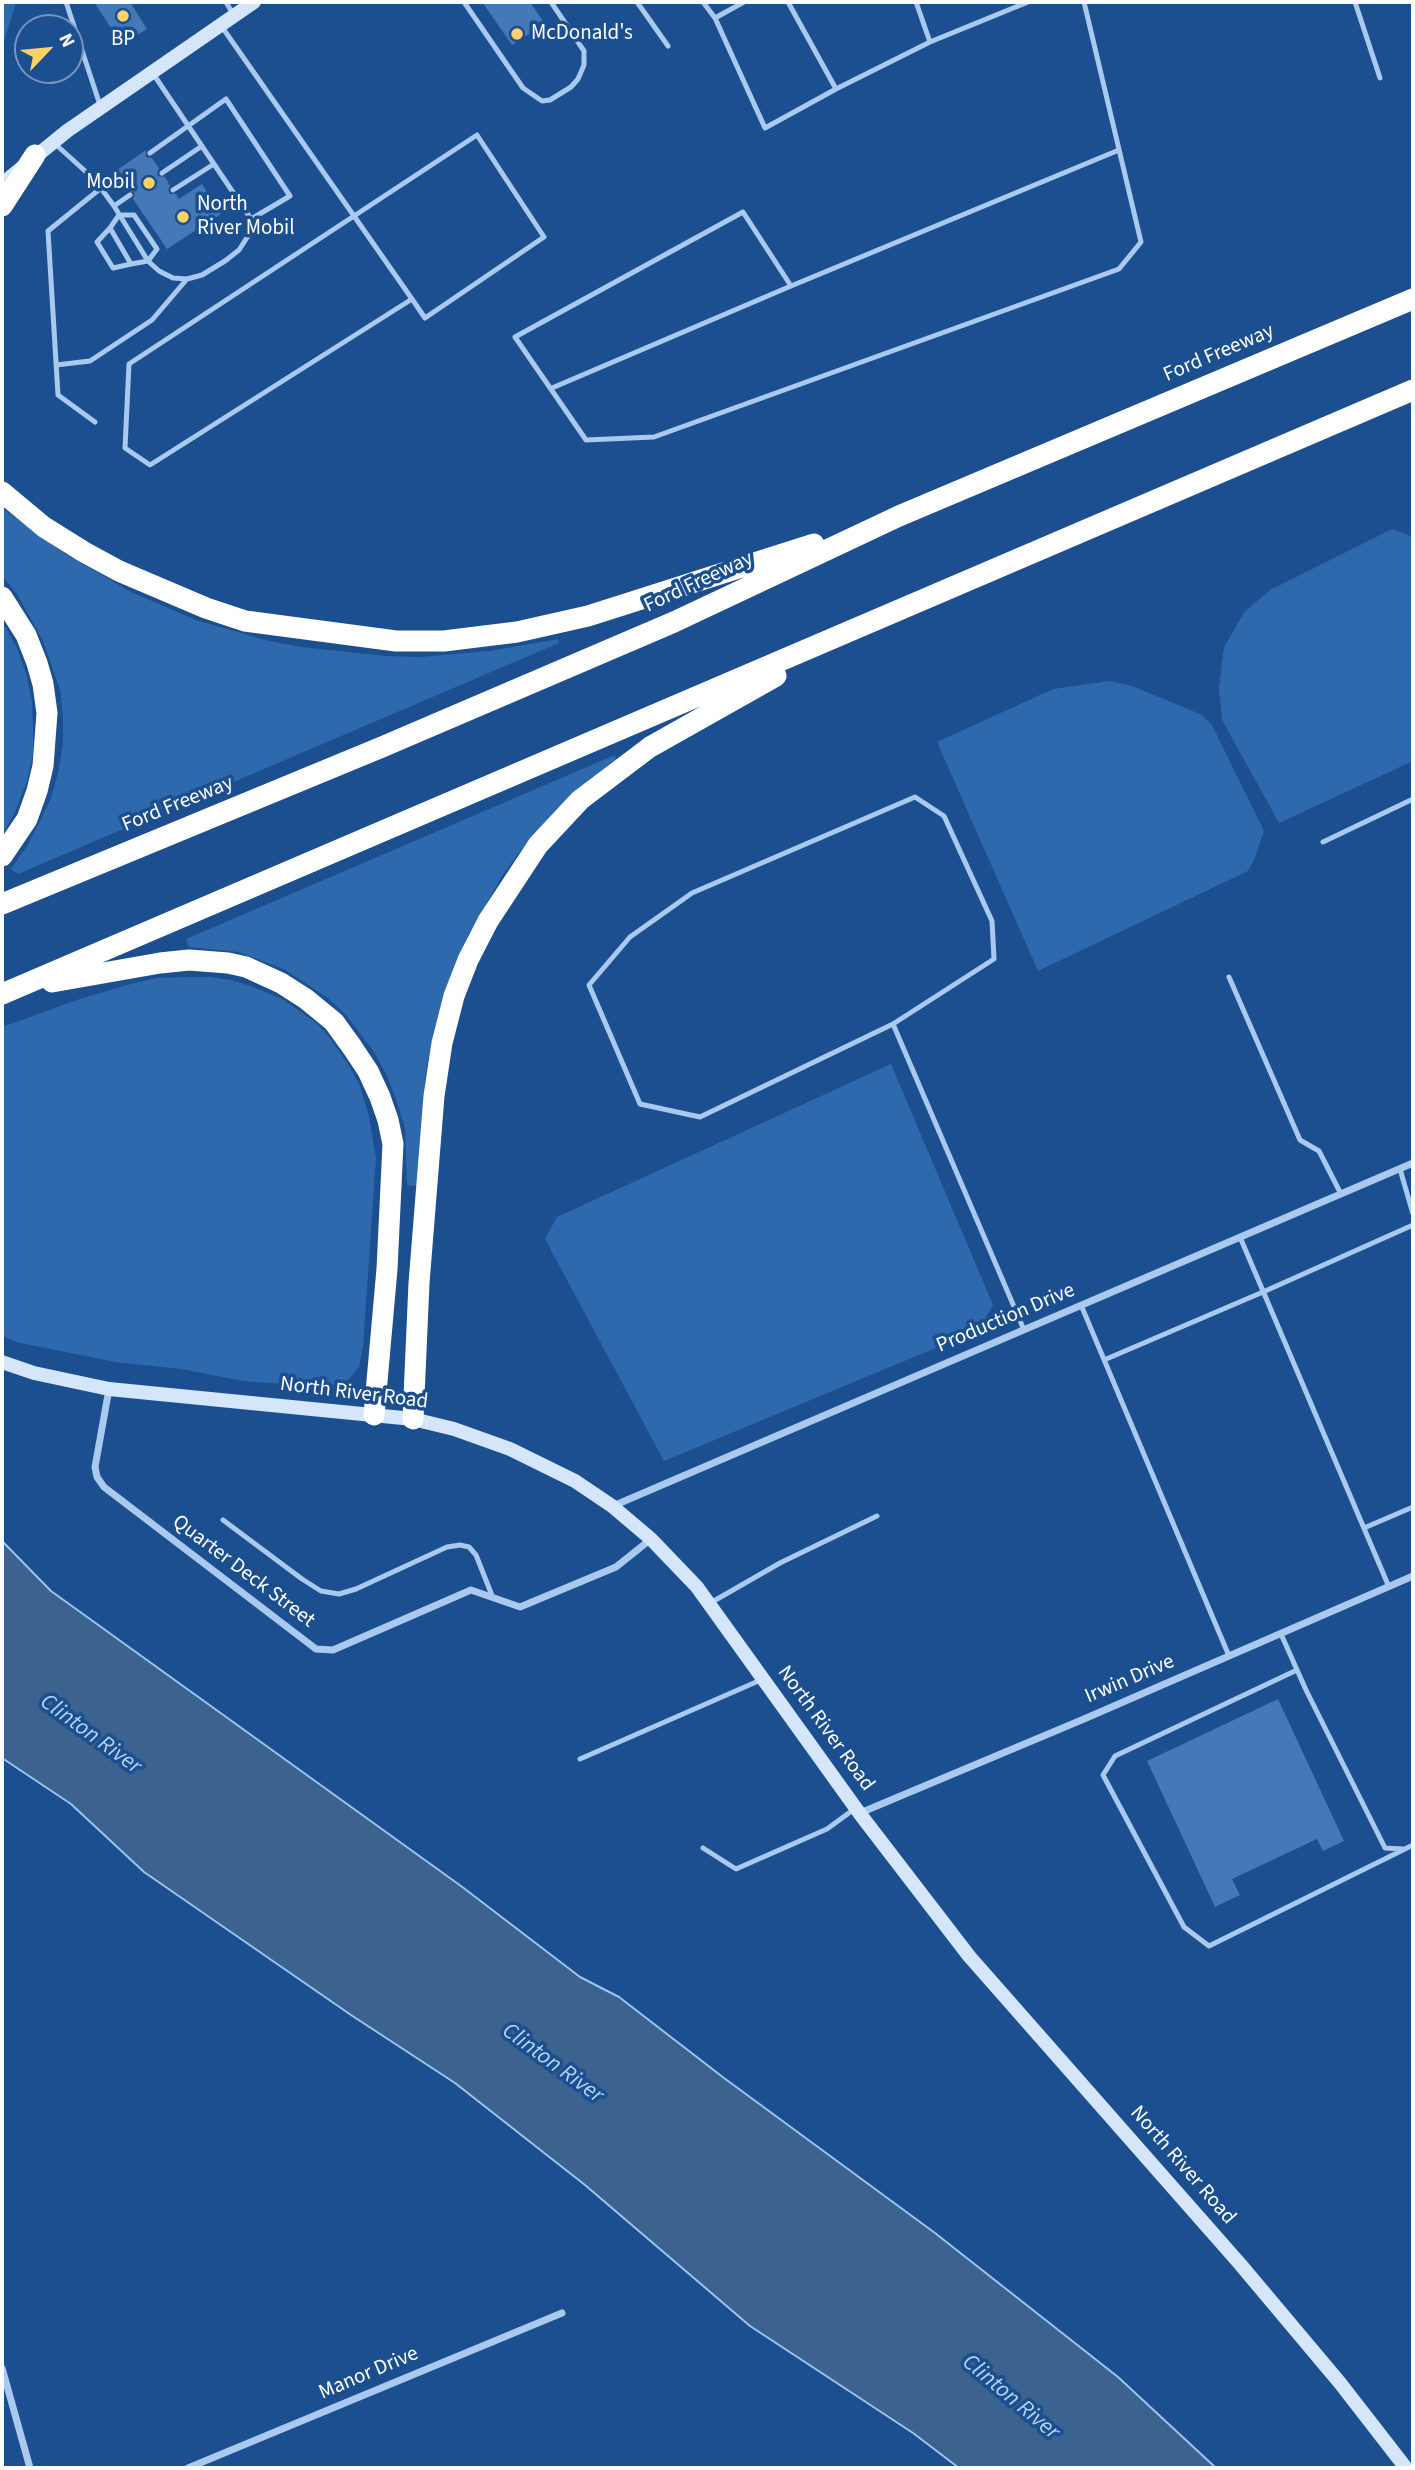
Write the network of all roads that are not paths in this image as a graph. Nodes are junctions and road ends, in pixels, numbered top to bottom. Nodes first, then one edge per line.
1 (66, 2) edge
2 (226, 2) edge
3 (254, 2) edge
4 (464, 2) edge
5 (551, 2) edge
6 (637, 2) edge
7 (703, 2) edge
8 (744, 2) edge
9 (788, 2) edge
10 (916, 2) edge
11 (1007, 2) edge
12 (1028, 2) edge
13 (1084, 2) edge
14 (1355, 2) edge
15 (1009, 9) junction
16 (234, 16) junction
17 (715, 19) junction
18 (220, 25) junction
19 (930, 42) junction
20 (668, 46) dead end
21 (152, 72) junction
22 (1380, 78) dead end
23 (836, 89) junction
24 (101, 107) junction
25 (188, 125) junction
26 (52, 142) junction
27 (202, 146) junction
28 (1119, 150) junction
29 (149, 153) dead end
30 (35, 155) junction
31 (214, 164) junction
32 (162, 173) dead end
33 (117, 175) dead end
34 (2, 184) edge
35 (100, 188) junction
36 (173, 190) dead end
37 (130, 195) dead end
38 (2, 206) edge
39 (114, 206) junction
40 (141, 211) dead end
41 (119, 215) junction
42 (134, 215) junction
43 (354, 216) junction
44 (251, 219) junction
45 (110, 228) junction
46 (148, 261) junction
47 (131, 264) junction
48 (187, 279) junction
49 (791, 286) junction
50 (412, 299) junction
51 (1413, 299) edge
52 (56, 365) junction
53 (552, 388) junction
54 (1413, 390) edge
55 (95, 422) dead end
56 (2, 492) edge
57 (899, 516) junction
58 (2, 597) edge
59 (876, 620) junction
60 (1413, 799) edge
61 (1323, 842) dead end
62 (2, 856) edge
63 (2, 904) edge
64 (1229, 977) dead end
65 (7, 992) edge
66 (893, 1024) junction
67 (1413, 1163) edge
68 (1400, 1169) junction
69 (1342, 1194) junction
70 (1413, 1214) edge
71 (1413, 1225) edge
72 (1240, 1237) junction
73 (1263, 1292) junction
74 (1081, 1305) junction
75 (1024, 1330) junction
76 (1104, 1360) junction
77 (2, 1362) edge
78 (109, 1389) junction
79 (374, 1415) junction
80 (413, 1419) junction
81 (612, 1506) junction
82 (1413, 1507) edge
83 (877, 1516) dead end
84 (223, 1520) dead end
85 (1364, 1528) junction
86 (651, 1539) junction
87 (1413, 1576) edge
88 (1389, 1587) junction
89 (493, 1598) junction
90 (709, 1604) junction
91 (1281, 1634) junction
92 (1230, 1656) junction
93 (1297, 1670) junction
94 (763, 1679) junction
95 (580, 1759) dead end
96 (858, 1811) junction
97 (1413, 1845) edge
98 (703, 1847) dead end
99 (1404, 1849) junction
100 (562, 2313) dead end
101 (2, 2368) edge
102 (30, 2468) edge
103 (188, 2468) edge
104 (1406, 2468) edge

1 - 24 lane
2 - 16 lane
3 - 16 street
4 - 5 lane
6 - 20 lane
7 - 17 lane
8 - 17 lane
9 - 23 lane
10 - 19 lane
11 - 15 lane
12 - 15 lane
13 - 28 lane
14 - 22 lane
15 - 19 lane
16 - 18 street
17 - 23 lane
18 - 21 street
18 - 43 lane
19 - 23 lane
21 - 24 street
21 - 25 lane
24 - 26 street
25 - 27 lane
25 - 29 lane
25 - 44 lane
26 - 30 street
26 - 35 lane
27 - 31 lane
27 - 32 lane
28 - 49 lane
28 - 53 lane
30 - 34 street
30 - 38 highway
31 - 36 lane
31 - 44 lane
33 - 35 lane
35 - 39 lane
35 - 52 lane
37 - 39 lane
39 - 41 lane
40 - 42 lane
41 - 42 lane
41 - 45 lane
41 - 46 lane
42 - 46 lane
43 - 50 lane
43 - 50 lane
43 - 50 lane
44 - 48 lane
45 - 47 lane
45 - 47 lane
46 - 47 lane
46 - 48 lane
48 - 52 lane
49 - 53 lane
49 - 53 lane
51 - 57 highway, Ford Freeway
52 - 55 lane
54 - 59 highway
56 - 57 highway
57 - 63 highway, Ford Freeway
58 - 62 highway
59 - 65 highway
59 - 80 highway
60 - 61 lane
64 - 69 lane
65 - 79 highway
66 - 66 lane
66 - 75 lane
67 - 68 street, Production Drive
68 - 69 street, Production Drive
68 - 70 lane
69 - 72 street, Production Drive
71 - 73 lane
72 - 73 lane
72 - 74 street, Production Drive
73 - 76 lane
73 - 85 lane
74 - 75 street, Production Drive
74 - 76 lane
75 - 81 street, Production Drive
76 - 92 lane
77 - 78 street, North River Road
78 - 79 street, North River Road
78 - 89 street, Quarter Deck Street
79 - 80 street, North River Road
80 - 81 street, North River Road
81 - 86 street, North River Road
82 - 85 lane
83 - 90 lane
84 - 89 lane
85 - 88 lane
86 - 89 street, Quarter Deck Street
86 - 90 street, North River Road
87 - 88 street, Irwin Drive
88 - 91 street, Irwin Drive
90 - 94 street, North River Road
91 - 92 street, Irwin Drive
91 - 93 lane
92 - 96 street, Irwin Drive
93 - 99 lane
93 - 99 lane
94 - 95 lane
94 - 96 street, North River Road
96 - 98 lane
96 - 104 street, North River Road
97 - 99 lane
100 - 103 street, Manor Drive
101 - 102 street

